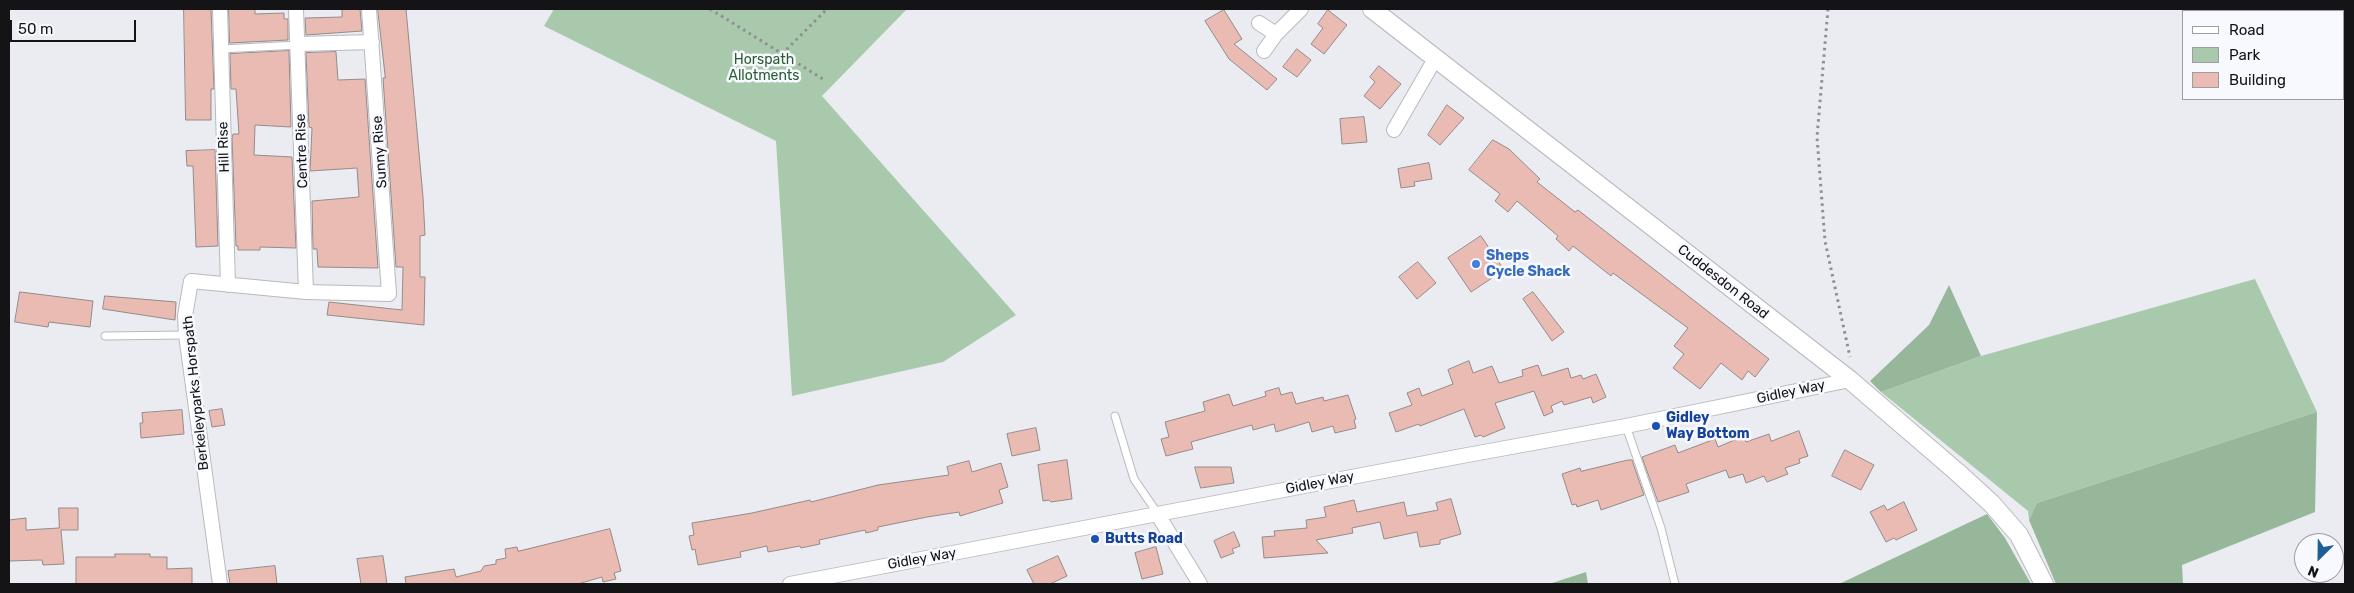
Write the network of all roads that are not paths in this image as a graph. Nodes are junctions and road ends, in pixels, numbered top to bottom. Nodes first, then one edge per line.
1 (220, 9) edge
2 (296, 9) edge
3 (369, 9) edge
4 (1301, 9) edge
5 (1372, 9) edge
6 (1259, 23) dead end
7 (1276, 34) junction
8 (372, 42) junction
9 (299, 44) junction
10 (222, 49) junction
11 (1264, 51) dead end
12 (1435, 59) junction
13 (1394, 130) dead end
14 (228, 285) junction
15 (306, 292) junction
16 (389, 294) joint
17 (186, 335) junction
18 (105, 336) dead end
19 (1850, 380) junction
20 (1115, 416) dead end
21 (1626, 426) junction
22 (1158, 515) junction
23 (220, 584) edge
24 (790, 584) edge
25 (1200, 584) edge
26 (1675, 584) edge
27 (2044, 584) edge

1 - 10 street, Hill Rise
2 - 9 street, Centre Rise
3 - 8 street, Sunny Rise
4 - 7 street
5 - 12 street, Cuddesdon Road
6 - 7 street
7 - 11 street
8 - 9 street
8 - 16 street, Sunny Rise
9 - 10 lane
9 - 15 street, Centre Rise
10 - 14 street, Hill Rise
12 - 13 street
12 - 19 street, Cuddesdon Road
14 - 15 street, Berkeleyparks Horspath
14 - 17 street, Berkeleyparks Horspath
15 - 16 street, Berkeleyparks Horspath
17 - 18 lane
17 - 23 street, Berkeleyparks Horspath
19 - 21 street, Gidley Way
19 - 27 street, Cuddesdon Road
20 - 22 lane
21 - 22 street, Gidley Way
21 - 26 lane
22 - 24 street, Gidley Way
22 - 25 street

